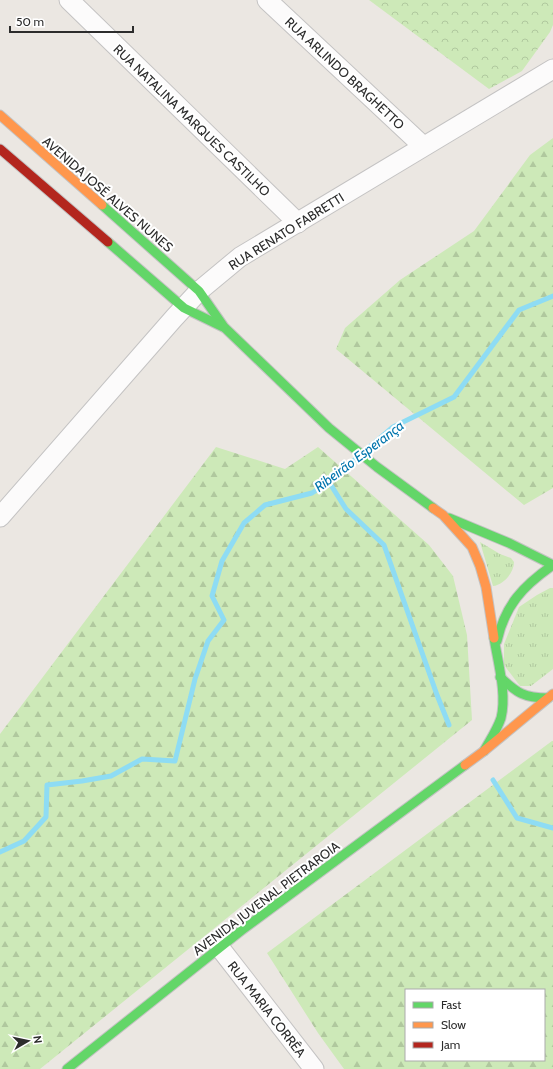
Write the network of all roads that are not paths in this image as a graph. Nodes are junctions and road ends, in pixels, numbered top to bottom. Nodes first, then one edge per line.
1 (69, 0) edge
2 (267, 0) edge
3 (553, 69) edge
4 (0, 115) edge
5 (423, 146) junction
6 (0, 149) edge
7 (298, 223) junction
8 (199, 291) junction
9 (184, 308) junction
10 (224, 327) junction
11 (443, 515) junction
12 (0, 517) edge
13 (553, 565) edge
14 (496, 650) junction
15 (500, 677) junction
16 (551, 696) edge
17 (484, 751) junction
18 (220, 948) junction
19 (68, 1069) edge
20 (314, 1069) edge

1 - 7 street, RUA NATALINA MARQUES CASTILHO
2 - 5 street, RUA ARLINDO BRAGHETTO
3 - 5 street, RUA RENATO FABRETTI
4 - 8 street, AVENIDA JOSÉ ALVES NUNES
5 - 7 street, RUA RENATO FABRETTI
6 - 9 street
7 - 8 street, RUA RENATO FABRETTI
8 - 9 street, RUA RENATO FABRETTI
8 - 10 street, AVENIDA JOSÉ ALVES NUNES
9 - 10 street
9 - 12 street, RUA RENATO FABRETTI
10 - 11 street
11 - 13 street
11 - 14 street
13 - 14 street
14 - 15 street
15 - 16 street
15 - 17 street
16 - 17 street, AVENIDA JUVENAL PIETRAROIA
17 - 18 street, AVENIDA JUVENAL PIETRAROIA
18 - 19 street, AVENIDA JUVENAL PIETRAROIA
18 - 20 street, RUA MARIA CORRÊA

